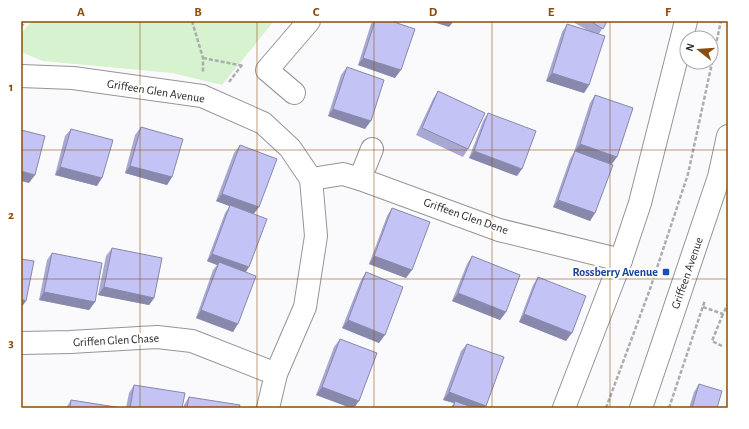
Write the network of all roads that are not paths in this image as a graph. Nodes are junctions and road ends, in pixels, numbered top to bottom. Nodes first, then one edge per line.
1 (309, 21) edge
2 (686, 21) edge
3 (21, 76) edge
4 (294, 92) dead end
5 (728, 136) edge
6 (372, 149) dead end
7 (311, 179) junction
8 (360, 179) junction
9 (621, 260) junction
10 (21, 343) edge
11 (276, 374) junction
12 (268, 408) edge
13 (564, 408) edge
14 (641, 408) edge

1 - 4 street
2 - 9 street
3 - 7 street, Griffeen Glen Avenue
5 - 14 street, Griffeen Avenue
6 - 8 street
7 - 8 street, Griffeen Glen Dene
7 - 11 street, Griffeen Glen Avenue
8 - 9 street, Griffeen Glen Dene
9 - 13 street
10 - 11 street, Griffen Glen Chase
11 - 12 street, Griffeen Glen Avenue

